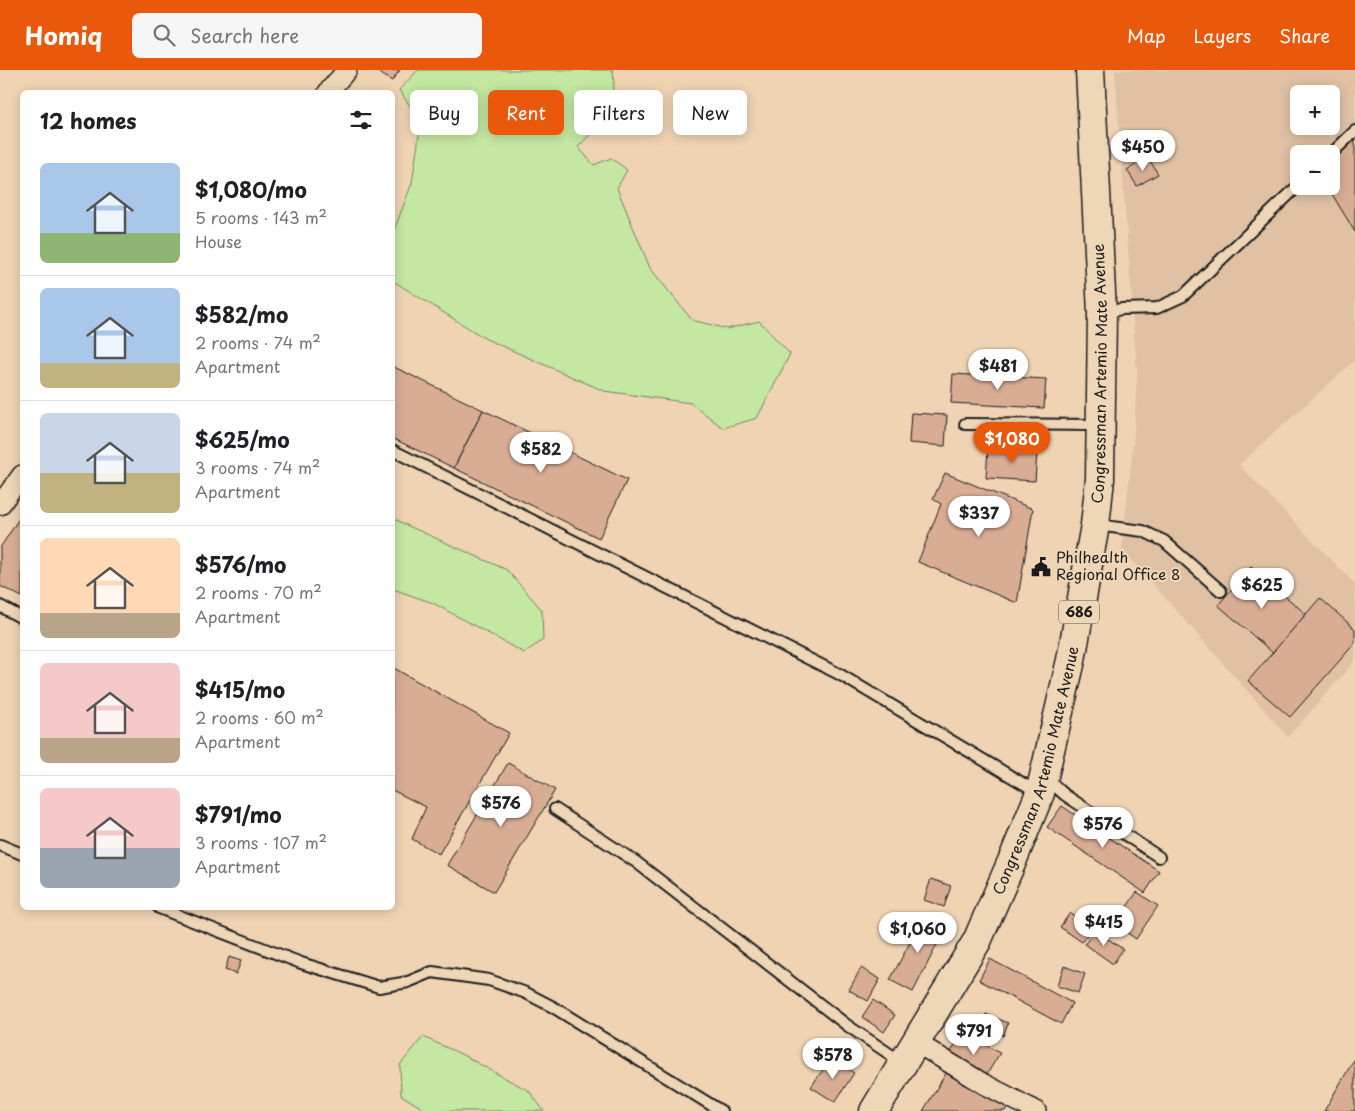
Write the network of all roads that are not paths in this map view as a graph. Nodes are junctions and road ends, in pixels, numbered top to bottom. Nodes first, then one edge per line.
1 (347, 70) edge
2 (1090, 70) edge
3 (330, 90) edge
4 (1355, 131) edge
5 (1340, 145) edge
6 (1290, 194) edge
7 (1102, 313) junction
8 (965, 424) dead end
9 (1101, 425) junction
10 (395, 452) edge
11 (20, 477) edge
12 (2, 498) edge
13 (1095, 525) junction
14 (1221, 591) dead end
15 (0, 606) edge
16 (20, 617) edge
17 (1042, 785) junction
18 (555, 809) dead end
19 (0, 845) edge
20 (20, 853) edge
21 (1159, 857) dead end
22 (164, 910) edge
23 (910, 1053) junction
24 (722, 1111) edge
25 (874, 1111) edge
26 (1036, 1111) edge

1 - 3 street
2 - 7 main road, Congressman Artemio Mate Avenue / 686
4 - 5 lane
6 - 7 lane
7 - 9 main road, Congressman Artemio Mate Avenue / 686
8 - 9 lane
9 - 13 main road, Congressman Artemio Mate Avenue / 686
10 - 17 lane
11 - 12 street
13 - 14 lane
13 - 17 main road, Congressman Artemio Mate Avenue / 686
15 - 16 lane
17 - 21 lane
17 - 23 main road, Congressman Artemio Mate Avenue / 686
18 - 23 lane
19 - 20 lane
22 - 24 lane
23 - 25 main road, Congressman Artemio Mate Avenue / 686
23 - 26 street

